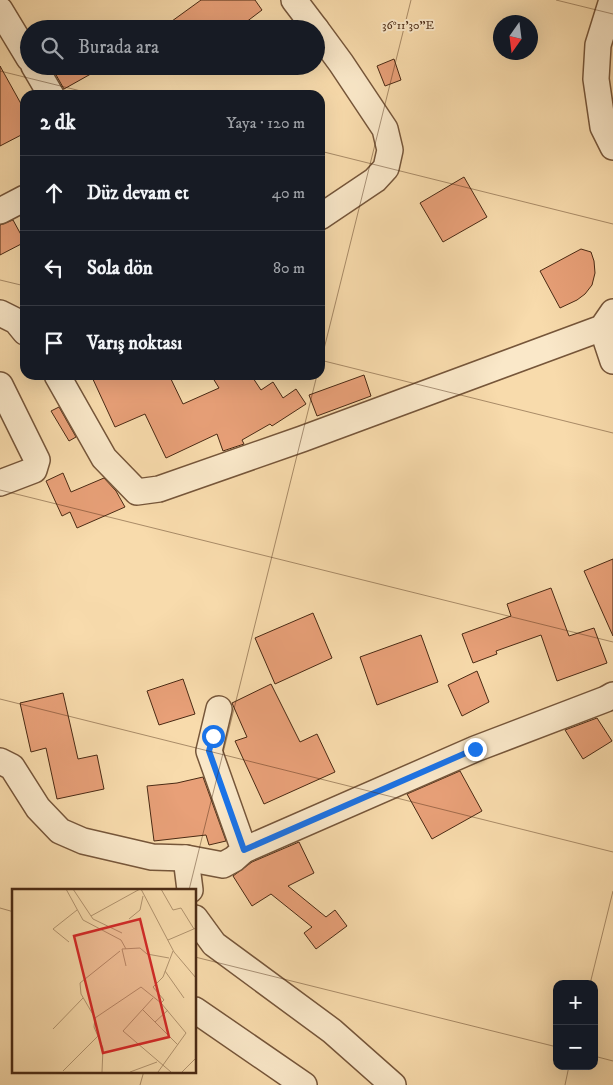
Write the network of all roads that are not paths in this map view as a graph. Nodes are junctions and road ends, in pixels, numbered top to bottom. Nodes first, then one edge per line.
1 (294, 0) edge
2 (612, 0) edge
3 (0, 10) edge
4 (309, 20) edge
5 (325, 41) edge
6 (20, 43) edge
7 (39, 75) edge
8 (48, 90) edge
9 (613, 147) edge
10 (20, 201) edge
11 (0, 211) edge
12 (325, 214) edge
13 (0, 313) edge
14 (608, 320) edge
15 (20, 326) edge
16 (613, 361) edge
17 (60, 380) edge
18 (0, 385) edge
19 (0, 483) edge
20 (613, 694) edge
21 (219, 708) dead end
22 (0, 762) edge
23 (244, 850) junction
24 (186, 858) junction
25 (190, 889) edge
26 (196, 919) edge
27 (196, 1011) edge
28 (304, 1085) edge
29 (393, 1085) edge

1 - 4 street
2 - 9 street
3 - 6 street
5 - 12 street
7 - 8 street
10 - 11 street
13 - 15 street
14 - 16 street
14 - 17 street
18 - 19 street
20 - 23 street
21 - 23 street
22 - 24 street
23 - 24 street
24 - 25 street
26 - 29 street
27 - 28 street

